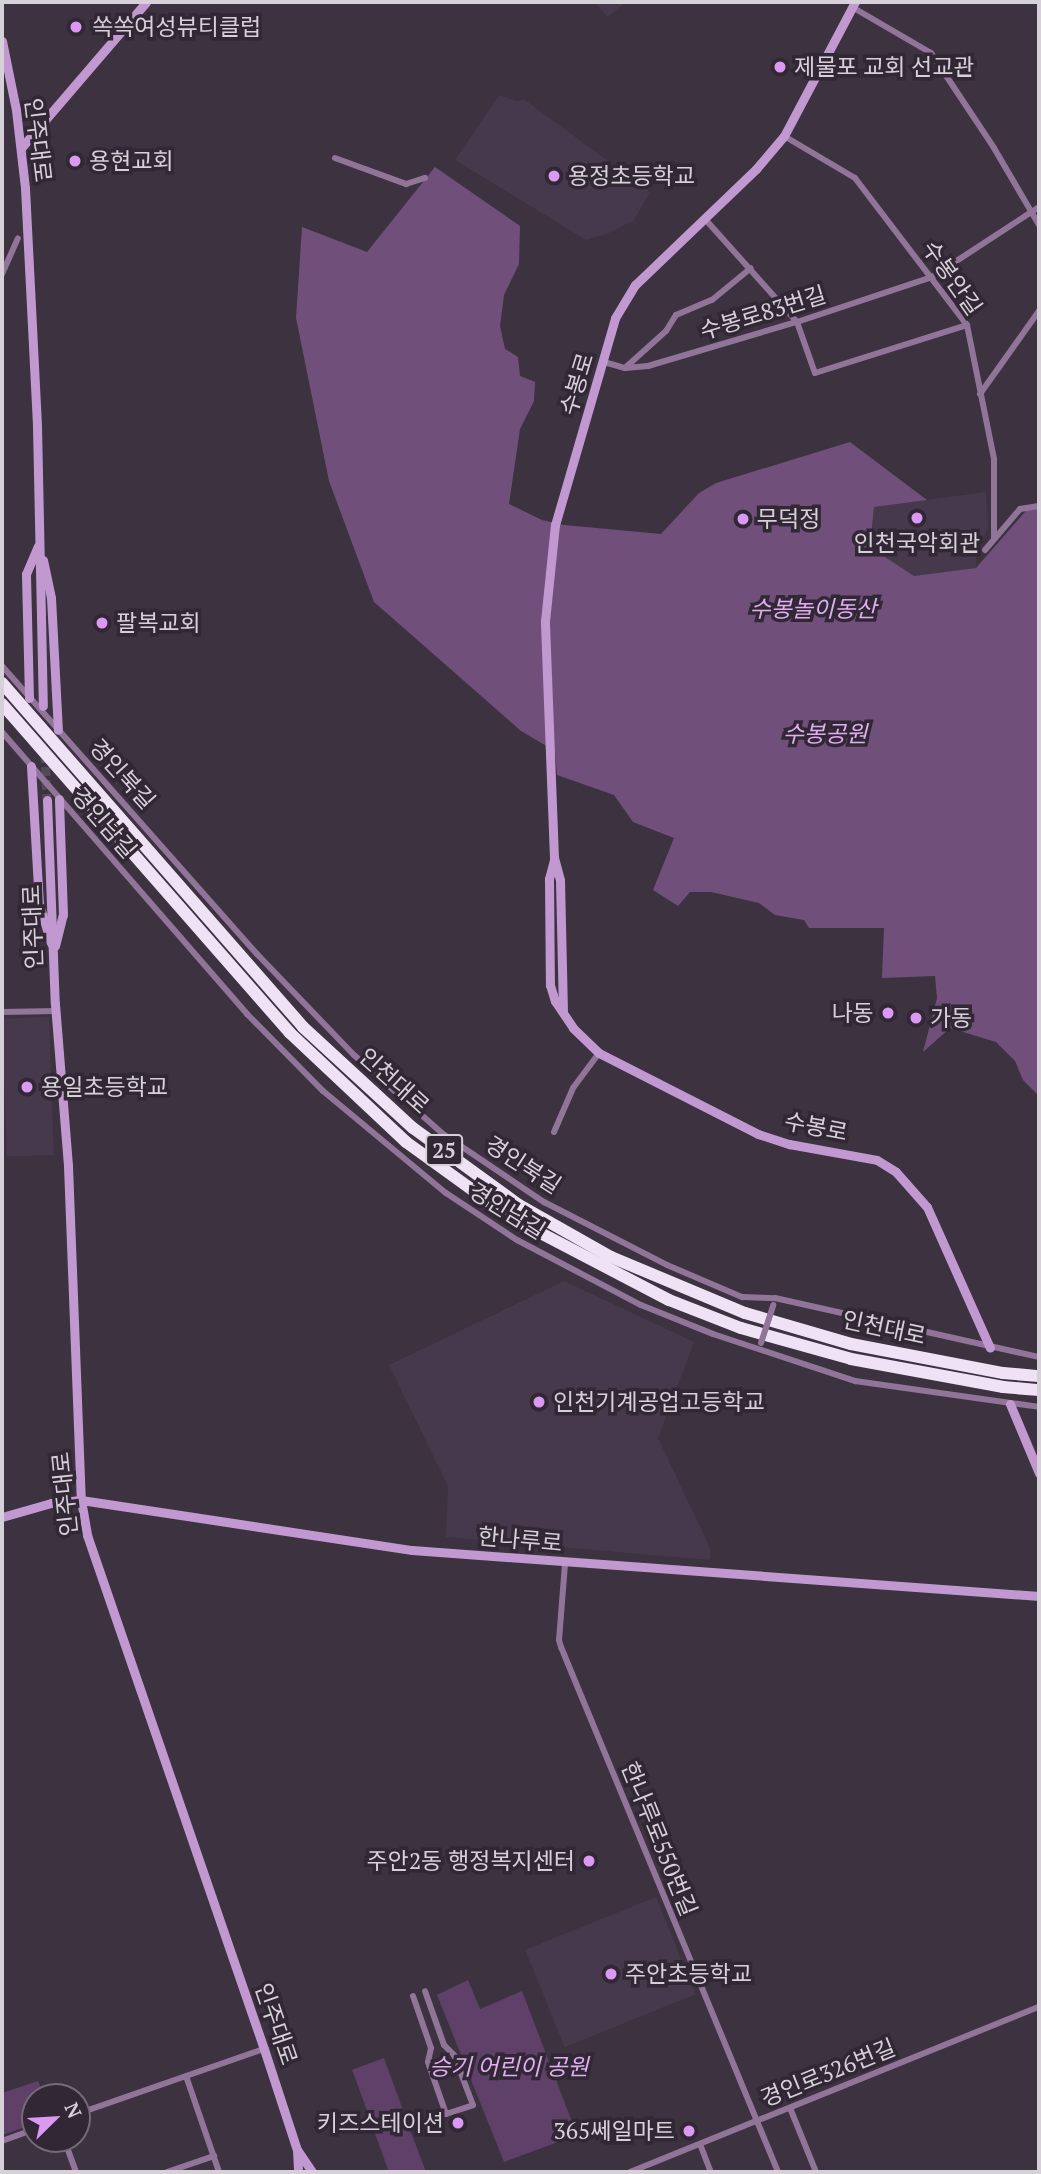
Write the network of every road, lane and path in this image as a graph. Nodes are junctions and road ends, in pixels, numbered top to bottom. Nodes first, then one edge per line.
1 (146, 2) edge
2 (854, 5) edge
3 (2, 41) edge
4 (784, 136) junction
5 (21, 148) junction
6 (335, 158) dead end
7 (425, 178) dead end
8 (1039, 206) edge
9 (1032, 212) junction
10 (705, 219) junction
11 (1039, 225) edge
12 (23, 240) junction
13 (751, 268) junction
14 (2, 274) edge
15 (932, 277) junction
16 (1039, 311) edge
17 (797, 322) junction
18 (967, 325) junction
19 (604, 362) junction
20 (625, 368) junction
21 (980, 394) junction
22 (1039, 506) edge
23 (994, 538) junction
24 (39, 544) junction
25 (985, 550) dead end
26 (2, 666) edge
27 (2, 683) edge
28 (29, 698) junction
29 (2, 704) edge
30 (43, 706) dead end
31 (58, 730) junction
32 (2, 732) edge
33 (31, 766) junction
34 (60, 799) junction
35 (47, 800) tunnel mouth
36 (54, 951) junction
37 (56, 1011) junction
38 (2, 1012) edge
39 (599, 1053) junction
40 (554, 1132) dead end
41 (774, 1301) junction
42 (760, 1346) junction
43 (989, 1348) junction
44 (1039, 1357) edge
45 (1039, 1376) edge
46 (1039, 1390) edge
47 (1010, 1404) junction
48 (1039, 1407) edge
49 (1039, 1473) edge
50 (81, 1500) junction
51 (2, 1517) edge
52 (565, 1564) junction
53 (1039, 1596) edge
54 (425, 1991) dead end
55 (412, 1996) dead end
56 (1039, 2007) edge
57 (264, 2049) junction
58 (186, 2076) junction
59 (790, 2108) junction
60 (91, 2109) edge
61 (757, 2121) junction
62 (21, 2134) edge
63 (2, 2141) edge
64 (700, 2144) junction
65 (297, 2150) junction
66 (69, 2153) edge
67 (214, 2156) junction
68 (76, 2172) edge
69 (167, 2172) edge
70 (219, 2172) edge
71 (298, 2172) edge
72 (312, 2172) edge
73 (630, 2172) edge
74 (711, 2172) edge
75 (778, 2172) edge
76 (816, 2172) edge

1 - 5 main road
2 - 4 main road, 수봉로
2 - 9 street
3 - 5 main road, 인주대로
4 - 10 main road, 수봉로
4 - 15 street, 수봉안길
5 - 12 main road, 인주대로
6 - 7 street
8 - 9 street, 수봉로83번길
9 - 11 street
9 - 15 street, 수봉로83번길
10 - 13 street
10 - 19 main road, 수봉로
12 - 14 street
12 - 24 main road, 인주대로
13 - 17 street
13 - 20 street
15 - 17 street, 수봉로83번길
15 - 18 street, 수봉안길
16 - 21 street
17 - 18 street
17 - 20 street, 수봉로83번길
18 - 21 street, 수봉안길
19 - 20 street, 수봉로83번길
19 - 39 main road, 수봉로
21 - 23 street, 수봉안길
22 - 23 street
23 - 25 street
24 - 28 main road
24 - 30 main road, 인주대로
24 - 31 main road
26 - 28 street, 경인북길
27 - 45 highway, 인천대로 / 25
28 - 31 street, 경인북길
29 - 46 highway, 인천대로 / 25
31 - 41 street, 경인북길
32 - 33 street, 경인남길
33 - 34 street, 경인남길
33 - 36 main road
34 - 36 main road
34 - 42 street, 경인남길
35 - 36 main road, 인주대로
36 - 37 main road, 인주대로
37 - 38 street
37 - 50 main road, 인주대로
39 - 40 street
39 - 43 main road, 수봉로
41 - 42 street, bridge
41 - 43 street, 경인북길
42 - 47 street, 경인남길
43 - 44 street, 경인북길
47 - 48 street, 경인남길
47 - 49 main road
50 - 51 main road, 한나루로
50 - 52 main road, 한나루로
50 - 57 main road, 인주대로
52 - 53 main road, 한나루로
52 - 61 street, 한나루로550번길
54 - 55 street
56 - 59 street, 경인로326번길
57 - 58 street
57 - 65 main road, 인주대로
58 - 60 street
58 - 67 street
59 - 61 street, 경인로326번길
59 - 76 street
61 - 64 street, 경인로326번길
61 - 75 street, 한나루로550번길
62 - 63 street
64 - 73 street, 경인로326번길
64 - 74 street
65 - 71 main road, 인주대로
65 - 72 main road, 인주대로
66 - 68 street
67 - 69 street
67 - 70 street

